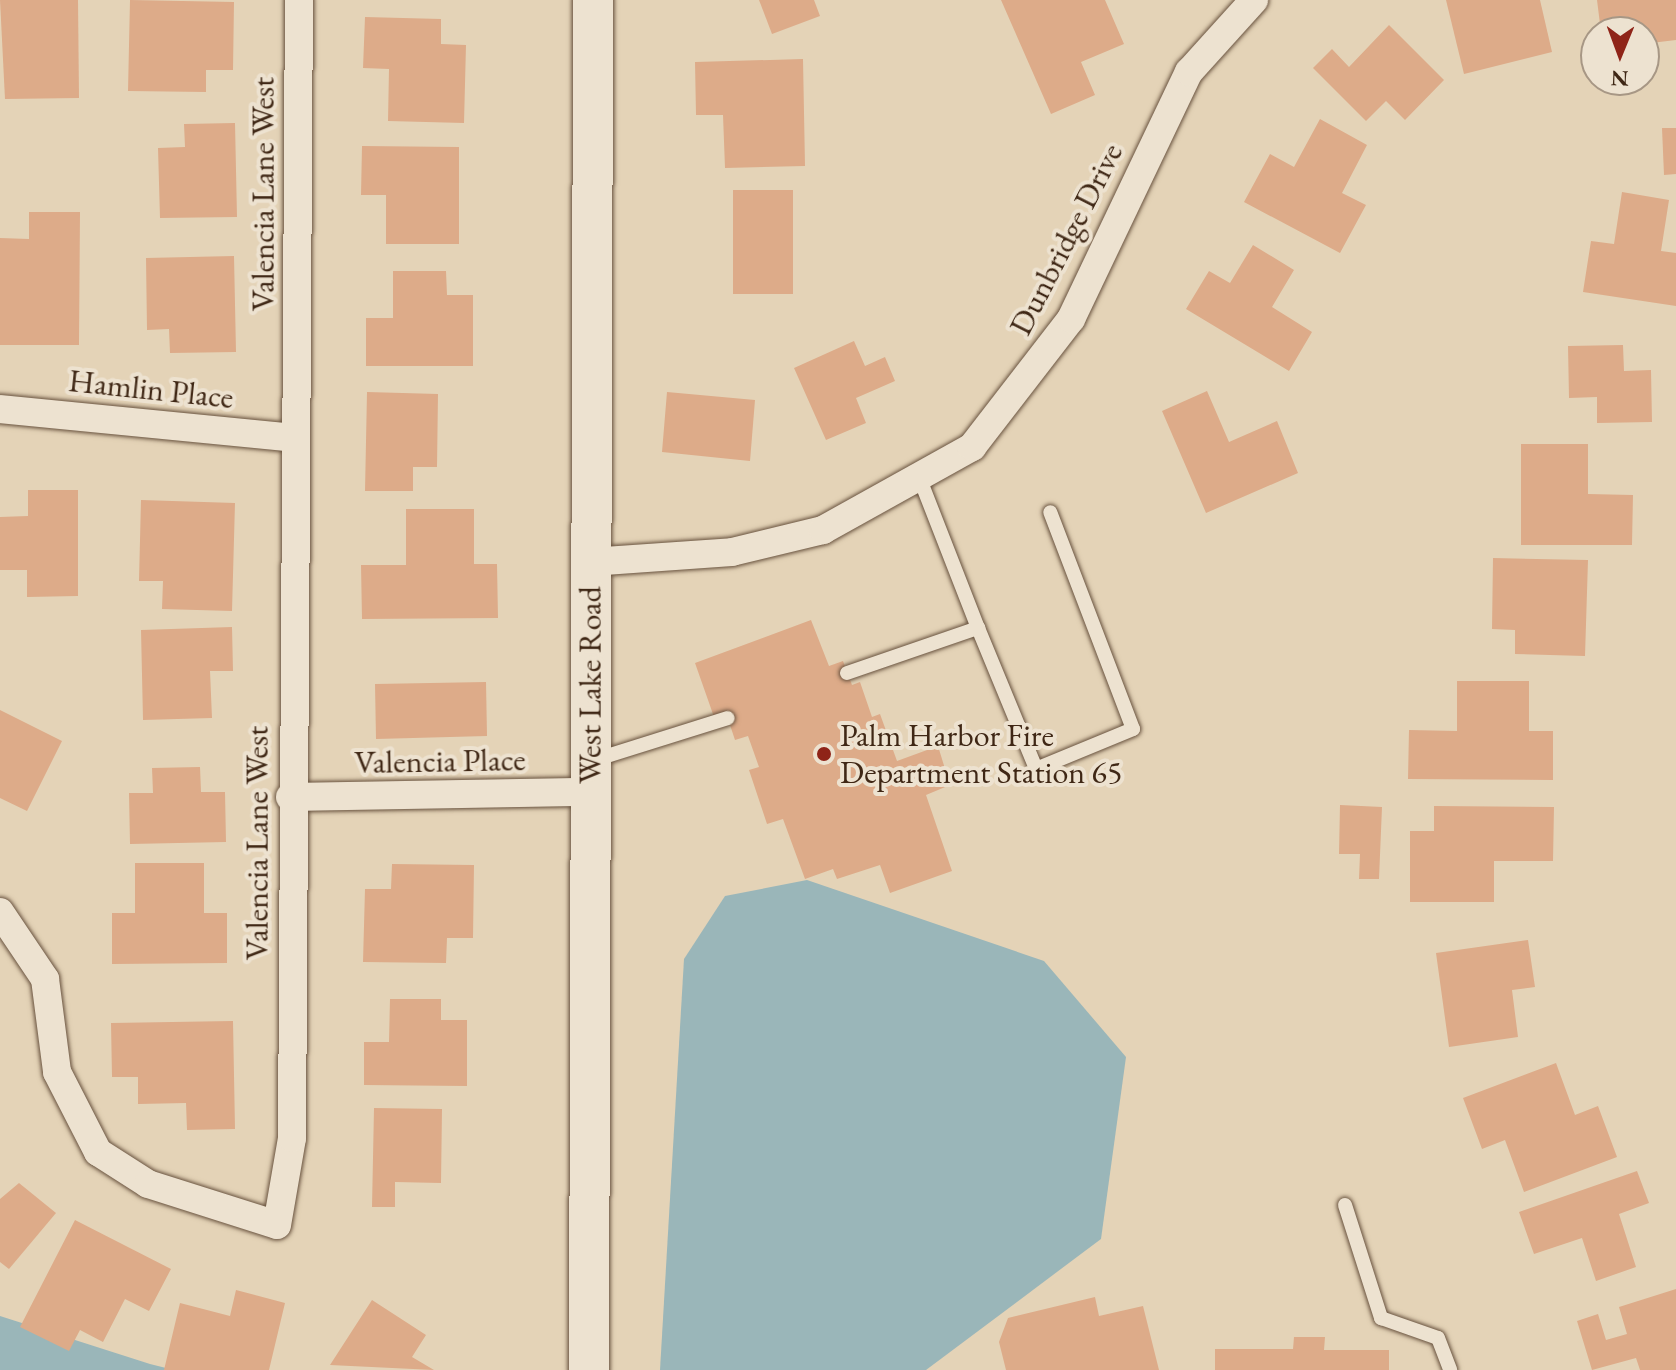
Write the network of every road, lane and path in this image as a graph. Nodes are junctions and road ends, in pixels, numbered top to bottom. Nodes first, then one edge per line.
1 (299, 0) edge
2 (593, 0) edge
3 (1254, 0) edge
4 (0, 409) edge
5 (296, 438) junction
6 (919, 477) junction
7 (1050, 512) dead end
8 (590, 562) junction
9 (978, 628) junction
10 (847, 673) dead end
11 (728, 718) dead end
12 (592, 776) junction
13 (290, 797) junction
14 (0, 912) edge
15 (1345, 1205) dead end
16 (589, 1370) edge
17 (1450, 1370) edge

1 - 5 street, Valencia Lane West
2 - 8 street, West Lake Road
3 - 6 street, Dunbridge Drive
4 - 5 street, Hamlin Place
5 - 13 street, Valencia Lane West
6 - 8 street, Dunbridge Drive
6 - 9 lane
7 - 9 lane
8 - 12 street, West Lake Road
9 - 10 lane
11 - 12 lane
12 - 13 street, Valencia Place
12 - 16 street, West Lake Road
13 - 14 street, Valencia Lane West
15 - 17 lane

